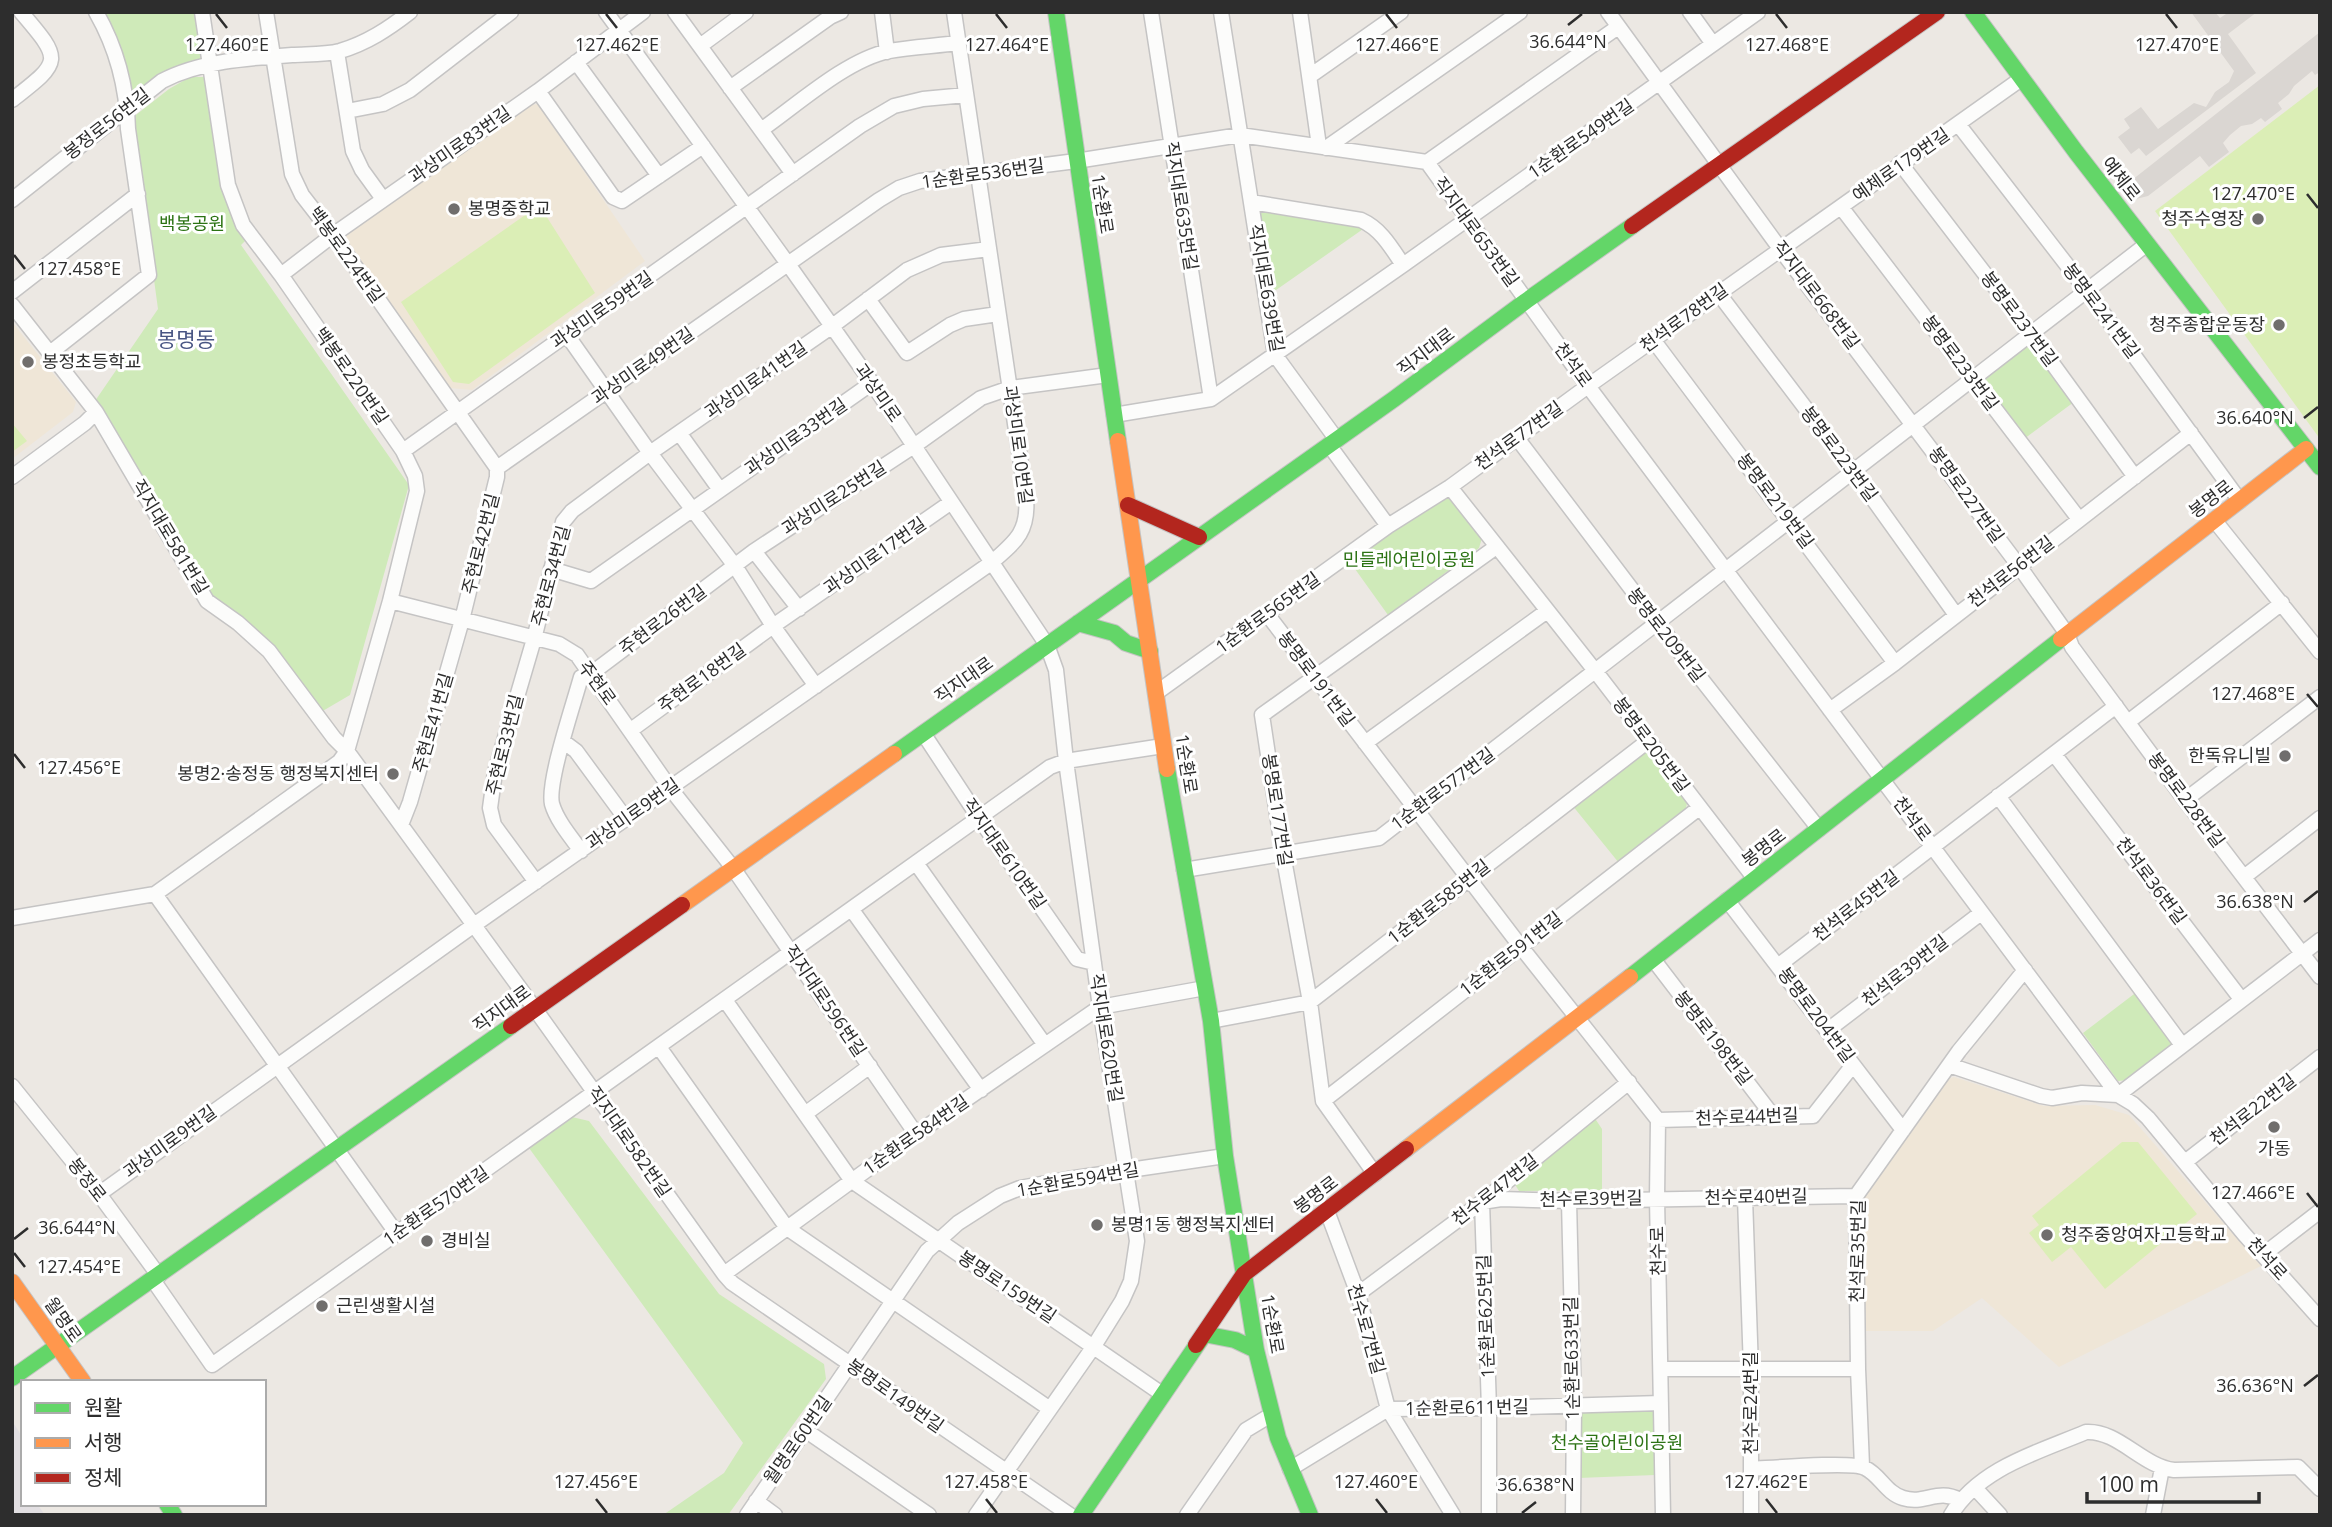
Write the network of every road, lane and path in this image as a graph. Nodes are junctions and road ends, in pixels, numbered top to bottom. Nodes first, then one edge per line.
1 (21, 12) edge
2 (96, 12) edge
3 (202, 12) edge
4 (266, 12) edge
5 (410, 12) edge
6 (511, 12) edge
7 (606, 12) edge
8 (643, 12) edge
9 (675, 12) edge
10 (746, 12) edge
11 (841, 12) edge
12 (882, 12) edge
13 (954, 12) edge
14 (1056, 12) edge
15 (1152, 12) edge
16 (1221, 12) edge
17 (1300, 12) edge
18 (1401, 12) edge
19 (1520, 12) edge
20 (1608, 12) edge
21 (1690, 12) edge
22 (1758, 12) edge
23 (1973, 12) edge
24 (1931, 14) edge
25 (1618, 27) junction
26 (618, 30) junction
27 (958, 43) junction
28 (1713, 44) junction
29 (700, 46) junction
30 (337, 52) junction
31 (887, 52) junction
32 (273, 56) junction
33 (576, 62) junction
34 (210, 65) junction
35 (1310, 76) junction
36 (2021, 79) junction
37 (1659, 83) junction
38 (730, 88) junction
39 (538, 90) junction
40 (966, 95) junction
41 (12, 100) edge
42 (127, 108) junction
43 (347, 111) junction
44 (1958, 124) junction
45 (761, 130) junction
46 (1240, 135) junction
47 (1172, 145) junction
48 (703, 146) junction
49 (1323, 147) junction
50 (1076, 161) junction
51 (1427, 163) junction
52 (1900, 163) junction
53 (1718, 164) junction
54 (793, 174) junction
55 (977, 174) junction
56 (659, 176) junction
57 (138, 194) junction
58 (383, 199) junction
59 (12, 200) edge
60 (1251, 202) junction
61 (747, 207) junction
62 (1841, 207) junction
63 (1466, 220) junction
64 (333, 235) junction
65 (2147, 244) junction
66 (989, 249) junction
67 (1781, 250) junction
68 (788, 264) junction
69 (1404, 265) junction
70 (281, 275) junction
71 (2087, 291) junction
72 (12, 292) edge
73 (1719, 294) junction
74 (868, 299) junction
75 (1526, 301) junction
76 (12, 305) edge
77 (998, 314) junction
78 (831, 327) junction
79 (2031, 334) junction
80 (567, 335) junction
81 (1654, 341) junction
82 (50, 353) junction
83 (1275, 355) junction
84 (1108, 374) junction
85 (1972, 380) junction
86 (872, 383) junction
87 (1587, 386) junction
88 (1010, 388) junction
89 (607, 391) junction
90 (1211, 399) junction
91 (96, 412) junction
92 (458, 412) junction
93 (1114, 415) junction
94 (1914, 425) junction
95 (2191, 433) junction
96 (680, 434) junction
97 (1517, 438) junction
98 (1333, 442) junction
99 (914, 446) junction
100 (2306, 449) junction
101 (403, 452) junction
102 (650, 453) junction
103 (2320, 467) edge
104 (498, 468) junction
105 (1853, 471) junction
106 (12, 477) edge
107 (2135, 477) junction
108 (1450, 487) junction
109 (720, 490) junction
110 (2240, 501) junction
111 (950, 503) junction
112 (1128, 505) junction
113 (691, 509) junction
114 (2079, 519) junction
115 (1790, 521) junction
116 (2215, 521) junction
117 (1388, 526) junction
118 (1199, 537) junction
119 (1496, 547) junction
120 (754, 551) junction
121 (991, 563) junction
122 (735, 566) junction
123 (2018, 566) junction
124 (551, 569) junction
125 (1727, 569) junction
126 (1139, 580) junction
127 (390, 601) junction
128 (2282, 603) junction
129 (799, 609) junction
130 (1546, 611) junction
131 (1267, 614) junction
132 (1956, 615) junction
133 (462, 620) junction
134 (1078, 623) junction
135 (1658, 624) junction
136 (773, 626) junction
137 (2067, 634) junction
138 (534, 639) junction
139 (1047, 645) junction
140 (1150, 652) junction
141 (2320, 652) edge
142 (1895, 663) junction
143 (1596, 672) junction
144 (592, 673) junction
145 (1315, 677) junction
146 (816, 685) junction
147 (1156, 694) junction
148 (2320, 696) edge
149 (2116, 706) junction
150 (1830, 710) junction
151 (2128, 722) junction
152 (631, 730) junction
153 (923, 733) junction
154 (1648, 741) junction
155 (564, 742) junction
156 (1364, 743) junction
157 (1163, 746) junction
158 (347, 751) junction
159 (2053, 754) junction
160 (1066, 761) junction
161 (1883, 780) junction
162 (670, 788) junction
163 (1998, 796) junction
164 (2185, 800) junction
165 (1699, 808) junction
166 (1416, 810) junction
167 (979, 818) junction
168 (626, 819) junction
169 (2316, 820) edge
170 (401, 825) junction
171 (1819, 829) junction
172 (1932, 847) junction
173 (580, 850) junction
174 (1283, 853) junction
175 (916, 863) junction
176 (733, 868) junction
177 (1184, 870) junction
178 (2244, 877) junction
179 (1469, 878) junction
180 (1755, 879) junction
181 (536, 882) junction
182 (155, 894) junction
183 (1727, 900) junction
184 (852, 910) junction
185 (1981, 913) junction
186 (12, 918) edge
187 (474, 925) junction
188 (2320, 940) edge
189 (1521, 947) junction
190 (792, 953) junction
191 (2302, 954) junction
192 (1653, 959) junction
193 (1094, 963) junction
194 (1779, 965) junction
195 (2025, 970) junction
196 (2320, 977) edge
197 (1205, 988) junction
198 (2241, 999) junction
199 (726, 1000) junction
200 (1310, 1002) junction
201 (1100, 1007) junction
202 (535, 1009) junction
203 (1576, 1016) junction
204 (1211, 1021) junction
205 (1828, 1030) junction
206 (1045, 1045) junction
207 (2182, 1045) junction
208 (659, 1047) junction
209 (2320, 1057) edge
210 (1853, 1065) junction
211 (1949, 1065) junction
212 (276, 1066) junction
213 (870, 1066) junction
214 (1629, 1082) junction
215 (12, 1086) edge
216 (981, 1090) junction
217 (595, 1094) junction
218 (2118, 1096) junction
219 (1323, 1101) junction
220 (805, 1114) junction
221 (1773, 1116) junction
222 (1658, 1120) junction
223 (1903, 1130) junction
224 (916, 1134) junction
225 (338, 1149) junction
226 (1225, 1156) junction
227 (2185, 1162) junction
228 (1127, 1170) junction
229 (1375, 1174) junction
230 (852, 1181) junction
231 (99, 1194) junction
232 (1856, 1196) junction
233 (1657, 1198) junction
234 (1745, 1198) junction
235 (1569, 1201) junction
236 (1482, 1202) junction
237 (2320, 1211) edge
238 (1327, 1212) junction
239 (787, 1228) junction
240 (397, 1234) junction
241 (938, 1241) junction
242 (2263, 1255) junction
243 (724, 1274) junction
244 (1244, 1274) junction
245 (156, 1278) junction
246 (12, 1282) edge
247 (1358, 1294) junction
248 (893, 1301) junction
249 (1248, 1302) junction
250 (2320, 1319) edge
251 (1200, 1340) junction
252 (58, 1346) junction
253 (1094, 1346) junction
254 (1256, 1350) junction
255 (850, 1364) junction
256 (212, 1365) joint
257 (1661, 1368) junction
258 (1751, 1369) junction
259 (1858, 1369) junction
260 (12, 1378) edge
261 (82, 1380) edge
262 (1163, 1394) junction
263 (1661, 1403) junction
264 (1574, 1406) junction
265 (1489, 1408) junction
266 (1050, 1409) junction
267 (1388, 1409) junction
268 (1271, 1415) junction
269 (805, 1430) junction
270 (1862, 1466) junction
271 (2162, 1468) junction
272 (1290, 1469) junction
273 (1751, 1469) junction
274 (1006, 1472) junction
275 (1975, 1488) junction
276 (2320, 1489) edge
277 (1960, 1500) junction
278 (756, 1502) junction
279 (1309, 1514) edge
280 (747, 1515) edge
281 (775, 1515) edge
282 (929, 1515) edge
283 (976, 1515) edge
284 (1070, 1515) edge
285 (1081, 1515) edge
286 (1187, 1515) edge
287 (1453, 1515) edge
288 (1489, 1515) edge
289 (1573, 1515) edge
290 (1663, 1515) edge
291 (1751, 1515) edge
292 (1951, 1515) edge
293 (2000, 1515) edge
294 (2153, 1515) edge

1 - 41 street
2 - 42 street
3 - 34 street, 백봉로220번길
4 - 32 street, 백봉로224번길
5 - 30 street, 봉정로56번길
6 - 43 street
7 - 26 street, 과상미로
8 - 26 street, 과상미로83번길
9 - 29 street
10 - 29 street
11 - 38 street
12 - 31 street
13 - 27 street, 과상미로10번길
14 - 50 street, 1순환로
15 - 47 street, 직지대로635번길
16 - 46 street, 직지대로639번길
17 - 35 street
18 - 35 street
19 - 49 street
20 - 25 street, 직지대로668번길
21 - 28 street
22 - 28 street, 1순환로549번길
23 - 36 street, 예체로
24 - 53 street, 직지대로
25 - 37 street, 직지대로668번길
25 - 51 street, 직지대로653번길
26 - 33 street, 과상미로83번길
26 - 48 street, 과상미로
27 - 31 street
27 - 40 street, 과상미로10번길
28 - 37 street, 1순환로549번길
29 - 38 street
30 - 32 street, 봉정로56번길
30 - 43 street
31 - 45 street
32 - 34 street, 봉정로56번길
32 - 64 street, 백봉로224번길
33 - 39 street, 과상미로83번길
33 - 56 street
34 - 42 street, 봉정로56번길
34 - 70 street, 백봉로220번길
35 - 49 street
36 - 44 street, 예체로179번길
36 - 65 street, 예체로
37 - 53 street, 직지대로668번길
37 - 63 street, 1순환로549번길
38 - 45 street
39 - 56 street
39 - 58 street, 과상미로83번길
40 - 54 street, 과상미로59번길
40 - 55 street, 과상미로10번길
42 - 57 street
42 - 59 street, 봉정로56번길
43 - 58 street
44 - 52 street, 예체로179번길
44 - 71 street, 봉명로241번길
45 - 54 street
46 - 47 street, 직지대로653번길
46 - 49 street, 직지대로653번길
46 - 60 street, 직지대로639번길
47 - 50 street, 1순환로536번길
47 - 90 street, 직지대로635번길
48 - 56 street
48 - 61 street, 과상미로
49 - 51 street, 직지대로653번길
50 - 55 street, 1순환로536번길
50 - 84 street, 1순환로
51 - 63 street, 직지대로653번길
52 - 62 street, 예체로179번길
52 - 79 street, 봉명로237번길
53 - 67 street, 직지대로668번길
53 - 75 street, 직지대로
54 - 61 street, 과상미로59번길
55 - 66 street, 과상미로10번길
55 - 68 street, 1순환로536번길
57 - 72 street
57 - 82 street
58 - 64 street, 과상미로83번길
60 - 69 street, 직지대로639번길
60 - 83 street, 직지대로639번길
61 - 68 street, 과상미로
61 - 80 street, 과상미로59번길
62 - 67 street, 예체로179번길
62 - 85 street, 봉명로233번길
63 - 69 street, 1순환로549번길
63 - 75 street, 직지대로653번길
64 - 70 street, 과상미로83번길
64 - 92 street, 백봉로224번길
65 - 71 street, 1순환로577번길
65 - 100 street, 예체로
66 - 74 street
66 - 77 street, 과상미로10번길
67 - 73 street, 천석로78번길
67 - 94 street, 직지대로668번길
68 - 78 street, 과상미로
68 - 89 street, 과상미로49번길
69 - 83 street, 1순환로549번길
70 - 101 street, 백봉로220번길
71 - 79 street, 1순환로577번길
71 - 95 street, 봉명로241번길
73 - 81 street, 천석로78번길
73 - 105 street, 봉명로223번길
74 - 77 street
74 - 78 street, 과상미로41번길
75 - 87 street, 천석로
75 - 98 street, 직지대로
76 - 82 street, 직지대로581번길
77 - 88 street, 과상미로10번길
78 - 86 street, 과상미로
78 - 96 street, 과상미로41번길
79 - 85 street, 1순환로577번길
79 - 107 street, 봉명로237번길
80 - 89 street
80 - 92 street, 과상미로59번길
81 - 87 street, 천석로78번길
81 - 115 street, 봉명로219번길
82 - 91 street, 직지대로581번길
83 - 90 street, 1순환로549번길
83 - 98 street, 직지대로639번길
84 - 88 street, 과상미로25번길
84 - 93 street, 1순환로
85 - 94 street, 1순환로577번길
85 - 114 street, 봉명로233번길
86 - 99 street, 과상미로
86 - 109 street, 과상미로33번길
87 - 97 street, 천석로77번길
87 - 125 street, 천석로
88 - 99 street, 과상미로25번길
88 - 121 street, 과상미로10번길
89 - 102 street
89 - 104 street, 과상미로49번길
90 - 93 street, 1순환로549번길
91 - 106 street
91 - 158 street, 직지대로581번길
92 - 101 street, 과상미로59번길
92 - 104 street, 백봉로224번길
93 - 112 street, 1순환로
94 - 105 street, 1순환로577번길
94 - 123 street, 봉명로227번길
95 - 107 street, 천석로56번길
95 - 110 street, 봉명로241번길
96 - 102 street, 과상미로41번길
96 - 109 street
97 - 108 street, 천석로77번길
97 - 135 street, 봉명로209번길
98 - 117 street, 직지대로639번길
98 - 118 street, 직지대로
99 - 111 street, 과상미로
99 - 120 street, 과상미로25번길
100 - 103 street, 예체로
100 - 110 street, 봉명로
101 - 127 street, 백봉로220번길
102 - 113 street
102 - 124 street, 주현로34번길
104 - 133 street, 주현로42번길
105 - 115 street, 1순환로577번길
105 - 132 street, 봉명로223번길
107 - 114 street, 천석로56번길
108 - 117 street, 1순환로565번길
108 - 119 street, 봉명로205번길
109 - 113 street, 과상미로33번길
110 - 116 street, 봉명로
111 - 121 street, 과상미로
111 - 129 street, 과상미로17번길
112 - 118 street
112 - 126 street, 1순환로
113 - 122 street
113 - 124 street
114 - 123 street, 천석로56번길
115 - 125 street, 1순환로577번길
115 - 142 street, 봉명로219번길
116 - 128 street
116 - 137 street, 봉명로
117 - 131 street, 1순환로565번길
118 - 126 street, 직지대로
119 - 130 street, 봉명로205번길
119 - 145 street, 봉명로177번길
120 - 122 street, 과상미로25번길
120 - 129 street
121 - 139 street, 과상미로
121 - 146 street, 과상미로9번길
122 - 136 street
122 - 144 street, 주현로26번길
123 - 132 street, 천석로56번길
123 - 137 street, 봉명로227번길
124 - 138 street, 주현로34번길
125 - 135 street, 1순환로577번길
125 - 150 street, 천석로
126 - 134 street, 직지대로
126 - 140 street, 1순환로
127 - 133 street, 주현로
127 - 158 street, 백봉로220번길
128 - 141 street
128 - 151 street
129 - 136 street, 과상미로17번길
130 - 143 street, 봉명로205번길
130 - 156 street, 봉명로191번길
131 - 145 street, 봉명로191번길
131 - 147 street, 1순환로565번길
132 - 142 street, 천석로56번길
133 - 138 street, 주현로
133 - 170 street, 주현로41번길
134 - 139 street, 직지대로
134 - 140 street
135 - 143 street, 1순환로577번길
135 - 171 street, 봉명로209번길
136 - 146 street
136 - 152 street, 주현로18번길
137 - 149 street, 봉명로228번길
137 - 161 street, 봉명로
138 - 144 street, 주현로
138 - 181 street, 주현로33번길
139 - 153 street, 직지대로
139 - 160 street, 직지대로620번길
140 - 147 street, 1순환로
142 - 150 street, 천석로56번길
143 - 154 street, 봉명로205번길
143 - 166 street, 1순환로577번길
144 - 152 street, 주현로
144 - 155 street
145 - 156 street, 봉명로191번길
145 - 174 street, 봉명로177번길
146 - 162 street, 과상미로9번길
147 - 157 street, 1순환로
148 - 164 street
149 - 151 street, 봉명로228번길
149 - 159 street, 천석로45번길
150 - 161 street, 천석로
151 - 164 street, 봉명로228번길
152 - 162 street, 주현로
153 - 167 street, 직지대로610번길
153 - 176 street, 직지대로
154 - 165 street, 봉명로205번길
154 - 179 street, 1순환로585번길
155 - 168 street
155 - 173 street
156 - 166 street, 봉명로191번길
157 - 160 street, 1순환로570번길
157 - 177 street, 1순환로
158 - 170 street, 직지대로581번길
158 - 182 street
159 - 163 street, 천석로45번길
159 - 198 street, 천석로36번길
160 - 167 street, 1순환로570번길
160 - 193 street, 직지대로620번길
161 - 171 street, 봉명로
161 - 172 street, 천석로
162 - 168 street, 과상미로9번길
162 - 176 street, 주현로
163 - 172 street, 천석로45번길
163 - 207 street
164 - 178 street, 봉명로228번길
165 - 180 street, 봉명로205번길
165 - 189 street, 1순환로591번길
166 - 174 street, 1순환로577번길
166 - 179 street, 봉명로191번길
167 - 175 street, 1순환로570번길
167 - 193 street, 직지대로610번길
168 - 173 street, 과상미로9번길
169 - 178 street
170 - 187 street, 직지대로581번길
171 - 180 street, 봉명로
172 - 185 street, 천석로
172 - 194 street, 천석로45번길
173 - 181 street, 과상미로9번길
174 - 177 street, 1순환로577번길
174 - 200 street, 봉명로177번길
175 - 184 street, 1순환로570번길
175 - 206 street
176 - 190 street, 직지대로596번길
176 - 202 street, 직지대로
177 - 197 street, 1순환로
178 - 191 street, 봉명로228번길
179 - 189 street, 봉명로191번길
179 - 200 street, 1순환로585번길
180 - 183 street, 봉명로
181 - 187 street, 과상미로9번길
182 - 186 street
182 - 212 street
183 - 192 street, 봉명로
183 - 194 street, 봉명로204번길
184 - 190 street, 1순환로570번길
184 - 216 street, 1순환로584번길
185 - 195 street, 천석로
185 - 205 street, 천석로39번길
187 - 202 street, 직지대로581번길
187 - 212 street, 과상미로9번길
188 - 191 street
189 - 203 street, 봉명로191번길
189 - 219 street, 1순환로591번길
190 - 199 street, 1순환로570번길
190 - 213 street, 직지대로596번길
191 - 196 street, 봉명로228번길
191 - 198 street
192 - 203 street, 봉명로
192 - 221 street, 봉명로198번길
193 - 201 street, 직지대로620번길
194 - 205 street, 봉명로204번길
195 - 211 street, 천석로35번길
195 - 218 street, 천석로
197 - 201 street, 1순환로584번길
197 - 204 street, 1순환로
198 - 207 street
199 - 208 street, 1순환로570번길
199 - 220 street
200 - 204 street, 1순환로585번길
200 - 219 street, 봉명로177번길
201 - 206 street, 1순환로584번길
201 - 228 street, 직지대로620번길
202 - 217 street, 직지대로582번길
202 - 225 street, 직지대로
203 - 214 street
203 - 229 street, 봉명로
204 - 226 street, 1순환로
205 - 210 street, 봉명로204번길
206 - 216 street, 1순환로584번길
207 - 218 street
208 - 217 street, 1순환로570번길
208 - 239 street
209 - 227 street, 천석로22번길
210 - 221 street, 천수로44번길
210 - 223 street, 봉명로204번길
211 - 218 street
211 - 223 street, 천석로35번길
212 - 225 street
212 - 231 street, 과상미로9번길
213 - 220 street
213 - 224 street, 직지대로596번길
214 - 222 street
214 - 236 street, 천수로47번길
215 - 231 street, 봉정로
216 - 224 street, 1순환로584번길
217 - 240 street, 1순환로570번길
217 - 243 street, 직지대로582번길
218 - 227 street, 천석로
219 - 229 street, 봉명로177번길
220 - 230 street, 1순환로584번길
221 - 222 street, 천수로44번길
222 - 233 street, 천수로
223 - 232 street, 천석로35번길
224 - 230 street, 1순환로584번길
225 - 240 street
225 - 245 street, 직지대로
226 - 228 street, 1순환로594번길
226 - 244 street, 1순환로
227 - 242 street, 천석로
228 - 241 street, 1순환로594번길
228 - 253 street, 직지대로620번길
229 - 238 street, 봉명로
230 - 239 street, 1순환로584번길
230 - 241 street, 봉명로159번길
231 - 245 street, 봉정로
232 - 234 street, 천수로40번길
232 - 259 street, 천석로35번길
233 - 234 street, 천수로40번길
233 - 235 street, 천수로39번길
233 - 257 street, 천수로
234 - 258 street, 천수로24번길
235 - 236 street, 천수로39번길
235 - 264 street, 1순환로633번길
236 - 247 street, 천수로47번길
236 - 265 street, 1순환로625번길
237 - 242 street
238 - 244 street, 봉명로
238 - 247 street, 천수로7번길
239 - 243 street, 1순환로584번길
239 - 248 street
240 - 256 street, 1순환로570번길
241 - 248 street, 1순환로594번길
241 - 253 street, 봉명로159번길
242 - 250 street, 천석로
243 - 255 street, 봉명로149번길
244 - 249 street, 1순환로
244 - 251 street, 봉명로
245 - 252 street, 직지대로
245 - 256 street, 봉정로
246 - 252 street, 월명로
247 - 267 street, 천수로7번길
248 - 255 street, 1순환로594번길
248 - 266 street
249 - 251 street
249 - 254 street, 1순환로
251 - 254 street
251 - 262 street
252 - 260 street, 직지대로
252 - 261 street, 월명로
253 - 262 street, 봉명로159번길
253 - 266 street, 직지대로620번길
254 - 268 street, 1순환로
255 - 269 street, 월명로60번길
255 - 274 street, 봉명로149번길
257 - 258 street
257 - 263 street, 천수로
258 - 259 street
258 - 273 street, 천수로24번길
259 - 270 street, 천석로35번길
262 - 285 street
263 - 264 street, 1순환로611번길
263 - 290 street, 천수로
264 - 265 street, 1순환로611번길
264 - 289 street, 1순환로633번길
265 - 267 street, 1순환로611번길
265 - 288 street, 1순환로625번길
266 - 274 street, 직지대로620번길
267 - 272 street, 1순환로611번길
267 - 287 street, 천수로7번길
268 - 272 street, 1순환로
268 - 286 street
269 - 278 street, 월명로60번길
269 - 282 street
270 - 273 street, 천수로24번길
270 - 277 street
271 - 275 street
271 - 276 street
271 - 294 street
272 - 279 street, 1순환로
273 - 291 street
274 - 283 street, 직지대로620번길
274 - 284 street, 봉명로149번길
275 - 277 street
275 - 293 street
277 - 292 street
278 - 280 street, 월명로60번길
278 - 281 street

